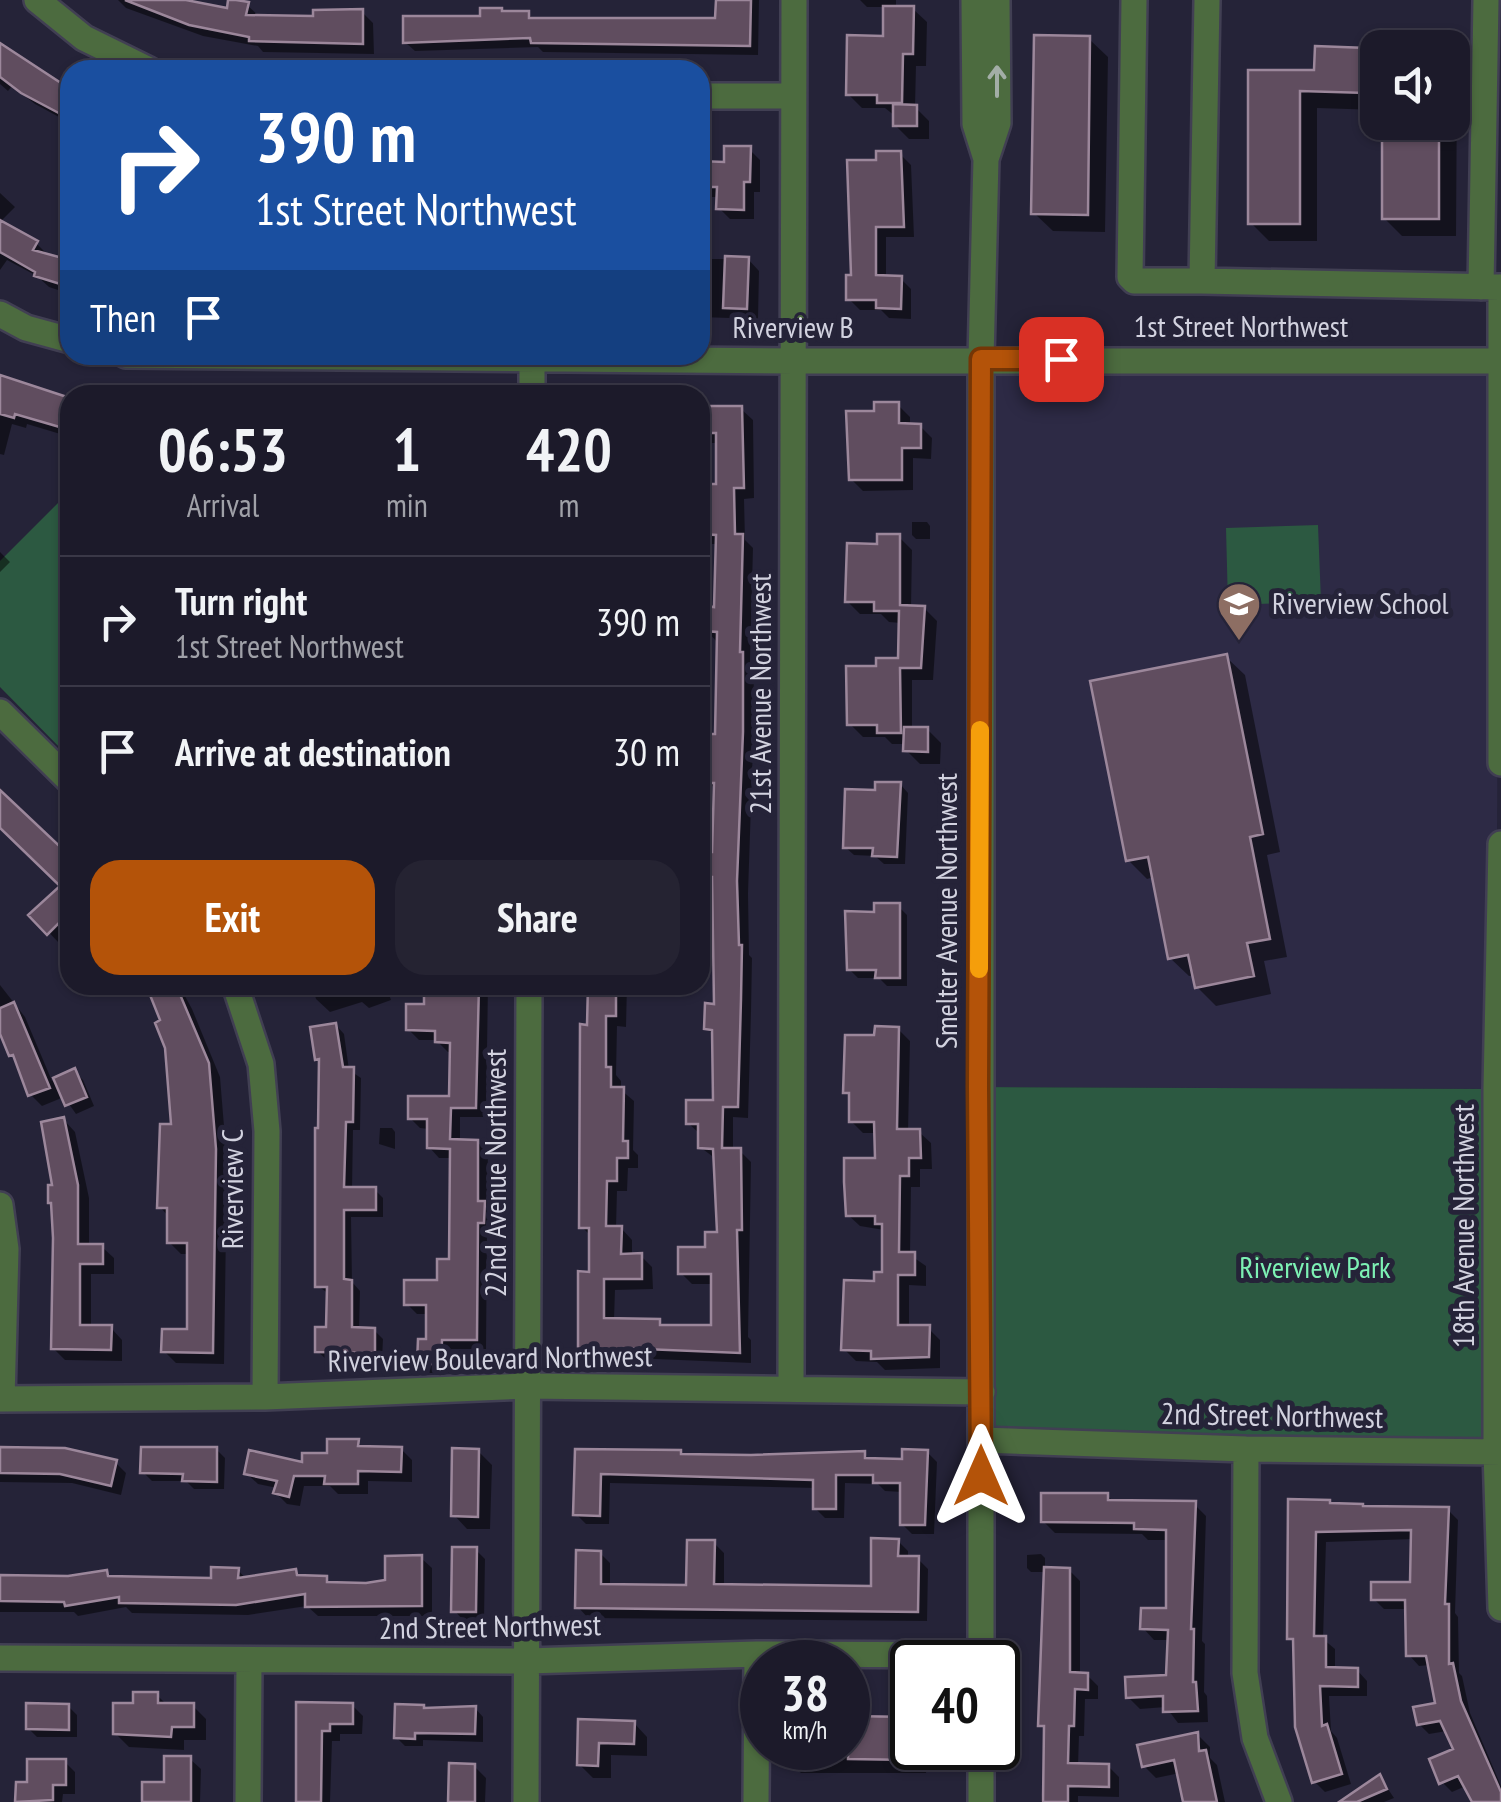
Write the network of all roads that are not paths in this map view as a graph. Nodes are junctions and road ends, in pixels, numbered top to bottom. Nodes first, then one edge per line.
1 (37, 0) edge
2 (794, 0) edge
3 (974, 0) edge
4 (997, 0) edge
5 (1134, 0) edge
6 (1207, 0) edge
7 (1486, 0) edge
8 (129, 60) edge
9 (710, 96) edge
10 (792, 96) junction
11 (986, 160) junction
12 (1202, 281) junction
13 (1494, 287) edge
14 (0, 314) edge
15 (60, 337) edge
16 (981, 359) junction
17 (710, 360) edge
18 (795, 361) junction
19 (1500, 361) edge
20 (0, 712) edge
21 (1501, 763) edge
22 (60, 772) edge
23 (1501, 844) edge
24 (239, 995) edge
25 (529, 995) edge
26 (0, 1205) edge
27 (528, 1386) junction
28 (791, 1389) junction
29 (982, 1392) junction
30 (264, 1397) junction
31 (1, 1399) edge
32 (981, 1440) junction
33 (1246, 1449) junction
34 (1499, 1452) edge
35 (1501, 1608) edge
36 (981, 1640) edge
37 (740, 1654) edge
38 (0, 1658) edge
39 (528, 1661) junction
40 (250, 1662) junction
41 (756, 1770) edge
42 (980, 1770) edge
43 (248, 1802) edge
44 (526, 1802) edge
45 (756, 1802) edge
46 (980, 1802) edge
47 (1279, 1802) edge

1 - 8 street
2 - 10 street, 21st Avenue Northwest
3 - 11 street, Smelter Avenue Northwest
11 -> 4 street, Smelter Avenue Northwest
5 - 12 street
6 - 12 street
7 - 13 street
9 - 10 street
10 - 18 street, 21st Avenue Northwest
11 - 16 street, Smelter Avenue Northwest
12 - 13 street
13 - 19 street
14 - 15 street
16 - 18 street, Riverview B
16 - 19 street, 1st Street Northwest
16 - 29 street, Smelter Avenue Northwest
17 - 18 street, Riverview B
18 - 28 street, 21st Avenue Northwest
19 - 21 street
20 - 22 street
23 - 34 street, 18th Avenue Northwest
24 - 30 street, Riverview C
25 - 27 street, 22nd Avenue Northwest
26 - 31 street
27 - 28 street, Riverview Boulevard Northwest
27 - 30 street, Riverview Boulevard Northwest
27 - 39 street, 22nd Avenue Northwest
28 - 29 street, Riverview Boulevard Northwest
29 - 32 street, Smelter Avenue Northwest
30 - 31 street, Riverview Boulevard Northwest
32 - 33 street, 2nd Street Northwest
32 - 36 street, Smelter Avenue Northwest
33 - 34 street, 2nd Street Northwest
33 - 47 street
34 - 35 street, 18th Avenue Northwest
37 - 39 street, 2nd Street Northwest
38 - 40 street, 2nd Street Northwest
39 - 40 street, 2nd Street Northwest
39 - 44 street, 22nd Avenue Northwest
40 - 43 street
41 - 45 street
42 - 46 street

